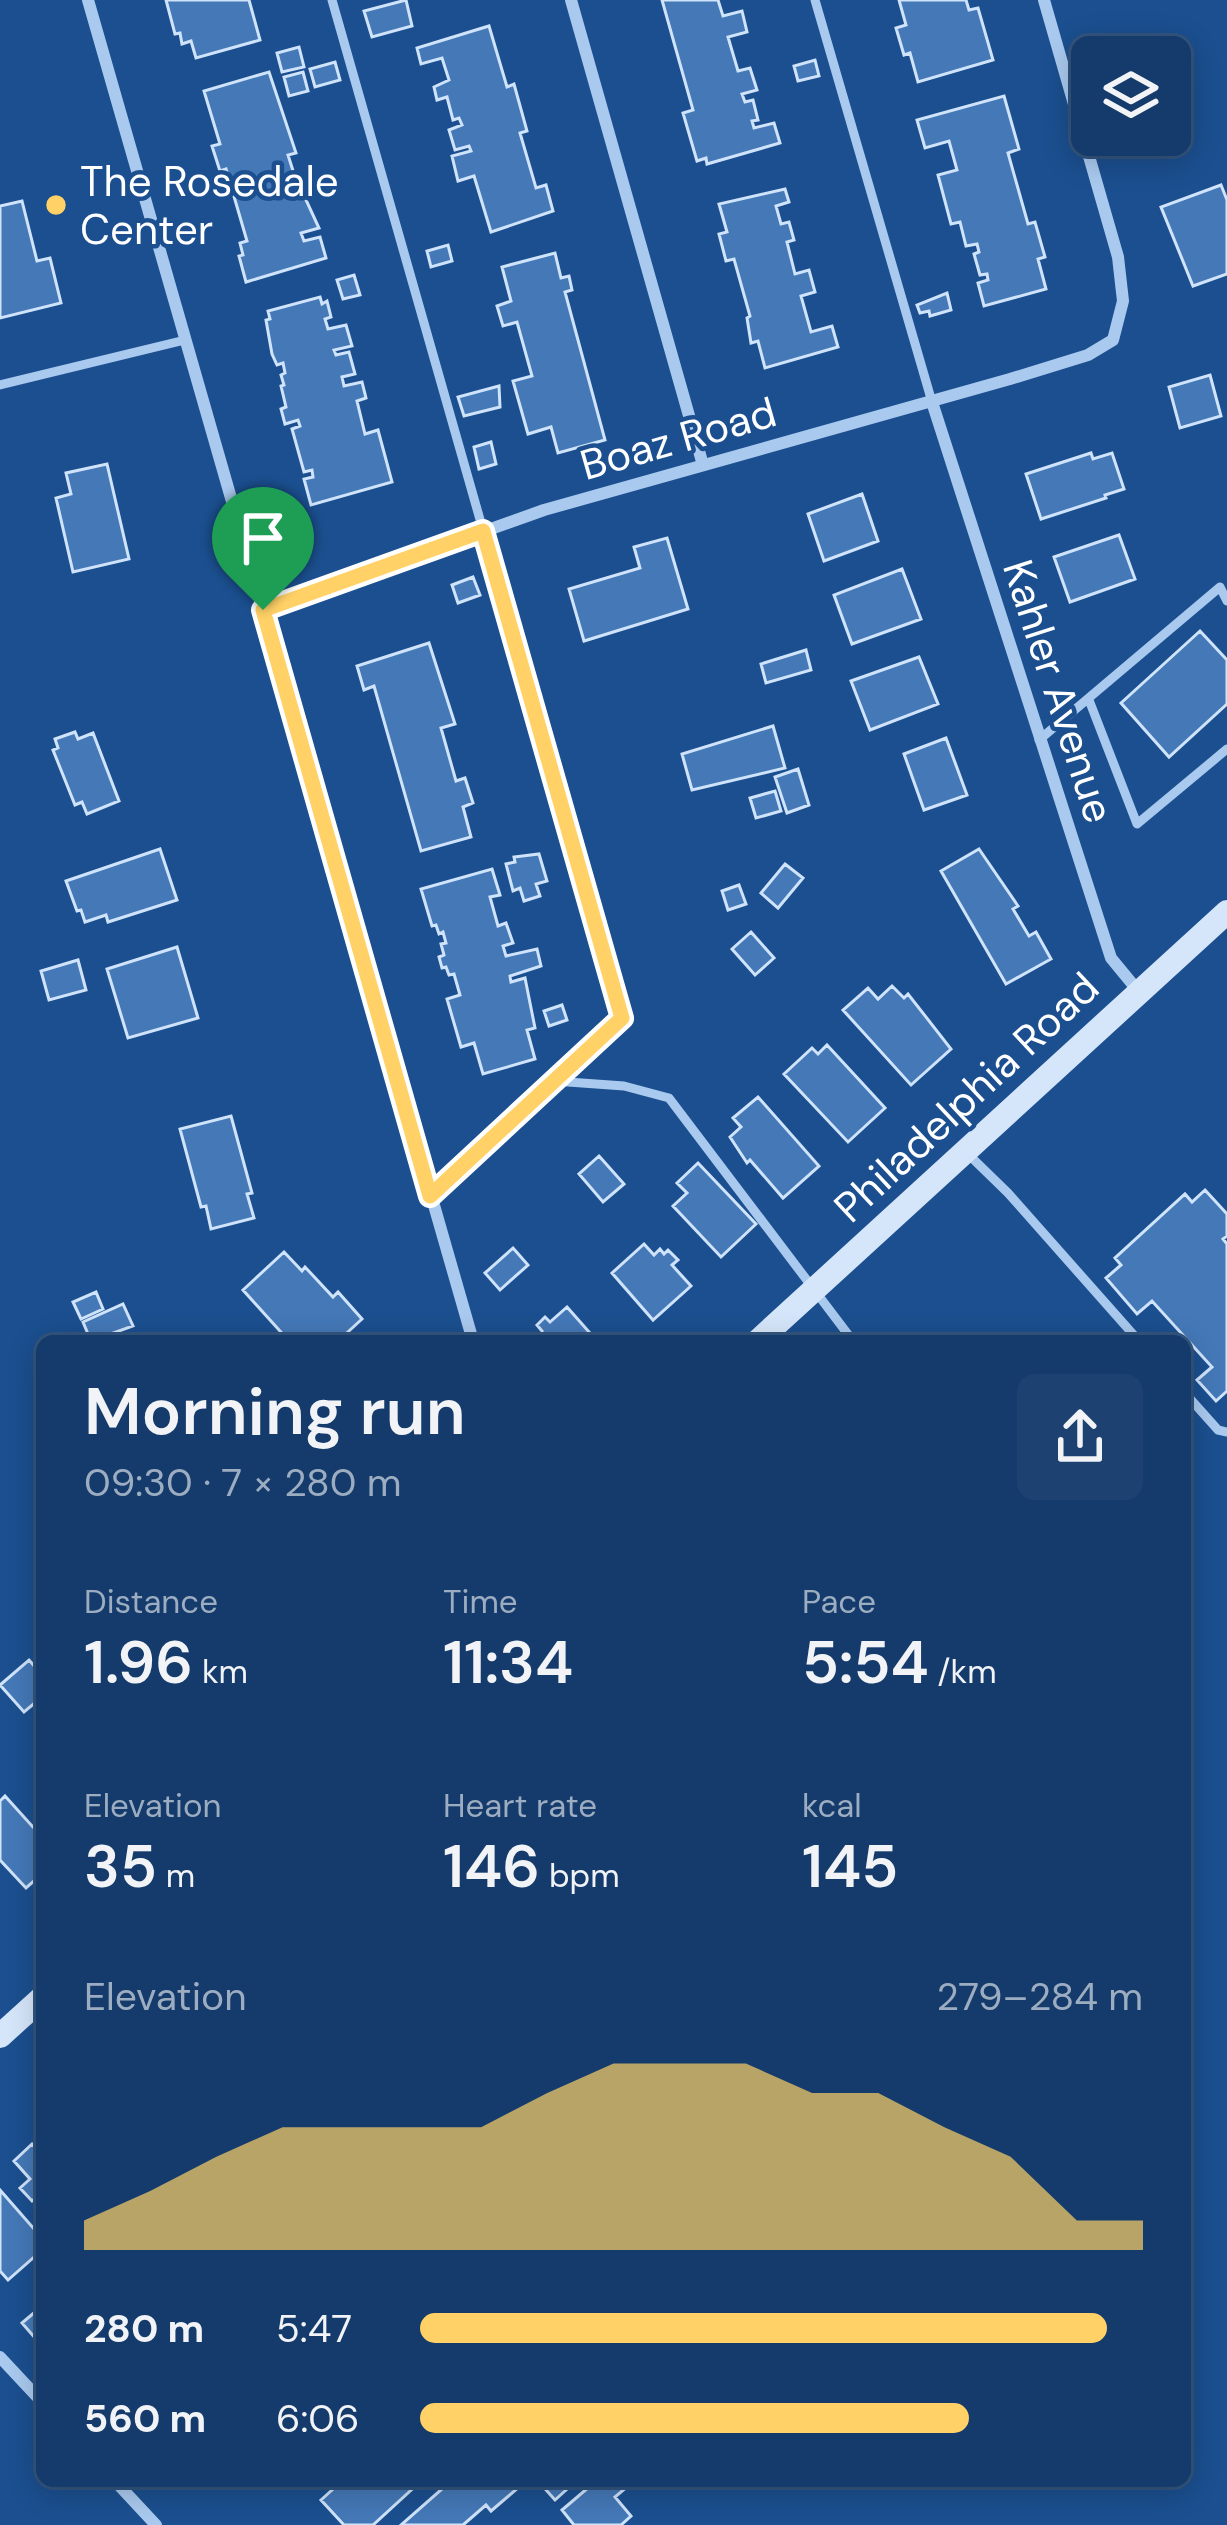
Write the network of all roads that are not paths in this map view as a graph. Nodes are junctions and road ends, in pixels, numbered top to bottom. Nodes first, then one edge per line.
1 (88, 0) edge
2 (332, 0) edge
3 (571, 0) edge
4 (815, 0) edge
5 (1044, 0) edge
6 (185, 340) junction
7 (0, 385) edge
8 (932, 402) junction
9 (703, 465) junction
10 (483, 531) junction
11 (1227, 601) edge
12 (263, 610) junction
13 (1088, 700) junction
14 (1039, 740) junction
15 (1227, 748) edge
16 (1227, 912) edge
17 (1138, 992) junction
18 (554, 1081) junction
19 (965, 1151) junction
20 (430, 1196) junction
21 (816, 1288) junction
22 (470, 1335) edge
23 (765, 1335) edge
24 (849, 1335) edge
25 (1134, 1335) edge
26 (1191, 1400) edge
27 (1227, 1432) edge
28 (36, 2003) edge
29 (0, 2036) edge
30 (0, 2356) edge
31 (36, 2395) edge
32 (121, 2487) edge
33 (156, 2525) edge

1 - 6 street
2 - 10 lane
3 - 9 street
4 - 8 lane
5 - 8 street, Boaz Road
6 - 7 lane
6 - 12 street
8 - 9 street, Boaz Road
8 - 14 street, Kahler Avenue
9 - 10 street, Boaz Road
10 - 12 street, Boaz Road
10 - 18 lane
11 - 13 lane
12 - 20 street
13 - 14 lane
13 - 15 lane
14 - 17 street, Kahler Avenue
16 - 17 main road, Philadelphia Road
17 - 19 main road, Philadelphia Road
18 - 20 lane
18 - 21 lane
19 - 21 main road, Philadelphia Road
19 - 25 lane
20 - 22 street
21 - 23 main road, Philadelphia Road
21 - 24 lane
26 - 27 lane
28 - 29 main road
30 - 31 street
32 - 33 street

